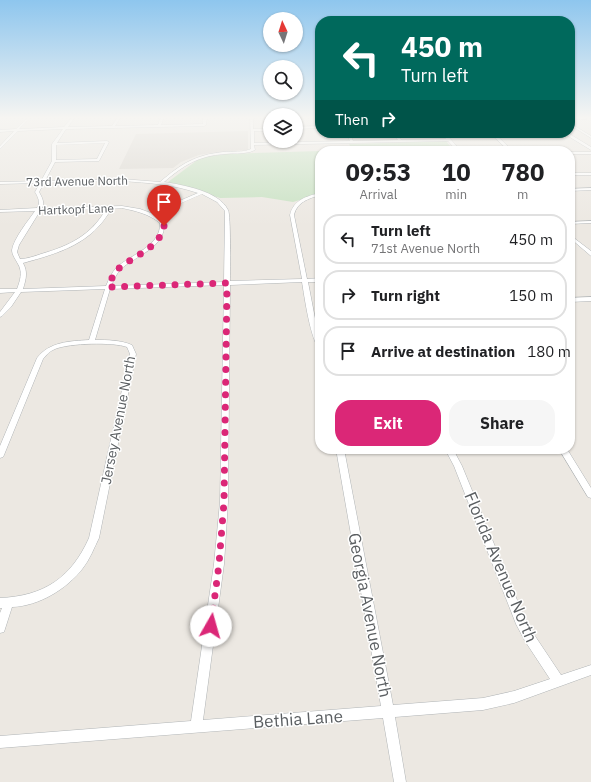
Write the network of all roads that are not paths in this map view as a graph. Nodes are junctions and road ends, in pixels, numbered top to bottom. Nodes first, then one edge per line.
1 (54, 153) edge
2 (101, 153) edge
3 (229, 153) edge
4 (54, 161) junction
5 (575, 174) edge
6 (591, 174) edge
7 (42, 182) junction
8 (157, 182) junction
9 (0, 183) edge
10 (591, 189) edge
11 (575, 190) edge
12 (201, 193) junction
13 (315, 196) edge
14 (109, 208) junction
15 (38, 210) junction
16 (0, 211) edge
17 (150, 215) junction
18 (591, 222) edge
19 (575, 223) edge
20 (575, 240) edge
21 (591, 254) edge
22 (19, 262) junction
23 (305, 280) junction
24 (315, 280) edge
25 (227, 283) junction
26 (109, 287) junction
27 (18, 290) junction
28 (0, 291) edge
29 (591, 299) edge
30 (575, 300) edge
31 (0, 314) edge
32 (315, 329) edge
33 (90, 343) junction
34 (340, 454) edge
35 (452, 454) edge
36 (566, 454) edge
37 (0, 455) edge
38 (591, 495) edge
39 (4, 604) edge
40 (0, 628) edge
41 (591, 670) edge
42 (559, 682) junction
43 (388, 712) junction
44 (196, 727) junction
45 (0, 742) edge
46 (400, 782) edge

1 - 4 street
2 - 4 street
3 - 8 street
4 - 7 street
5 - 6 street
7 - 8 street, 73rd Avenue North
7 - 9 street, 73rd Avenue North
7 - 15 street
8 - 12 street, 73rd Avenue North
10 - 11 street
12 - 17 street
12 - 25 street, 73rd Avenue North
13 - 23 street
14 - 15 street, Hartkopf Lane
14 - 17 street, Hartkopf Lane
14 - 22 street
15 - 16 street, Hartkopf Lane
15 - 22 street
17 - 26 street
18 - 19 street
20 - 21 street
22 - 27 street
23 - 24 street
23 - 25 street
23 - 32 street
25 - 26 street
25 - 44 street, 73rd Avenue North
26 - 27 street
26 - 33 street
27 - 28 street
27 - 31 street
29 - 30 street
33 - 37 street, Jersey Avenue North
33 - 39 street, Jersey Avenue North
34 - 43 street, Georgia Avenue North
35 - 42 street, Florida Avenue North
36 - 38 street
39 - 40 street, Jersey Avenue North
41 - 42 street, Bethia Lane
42 - 43 street, Bethia Lane
43 - 44 street, Bethia Lane
43 - 46 street, Georgia Avenue North
44 - 45 street, Bethia Lane

